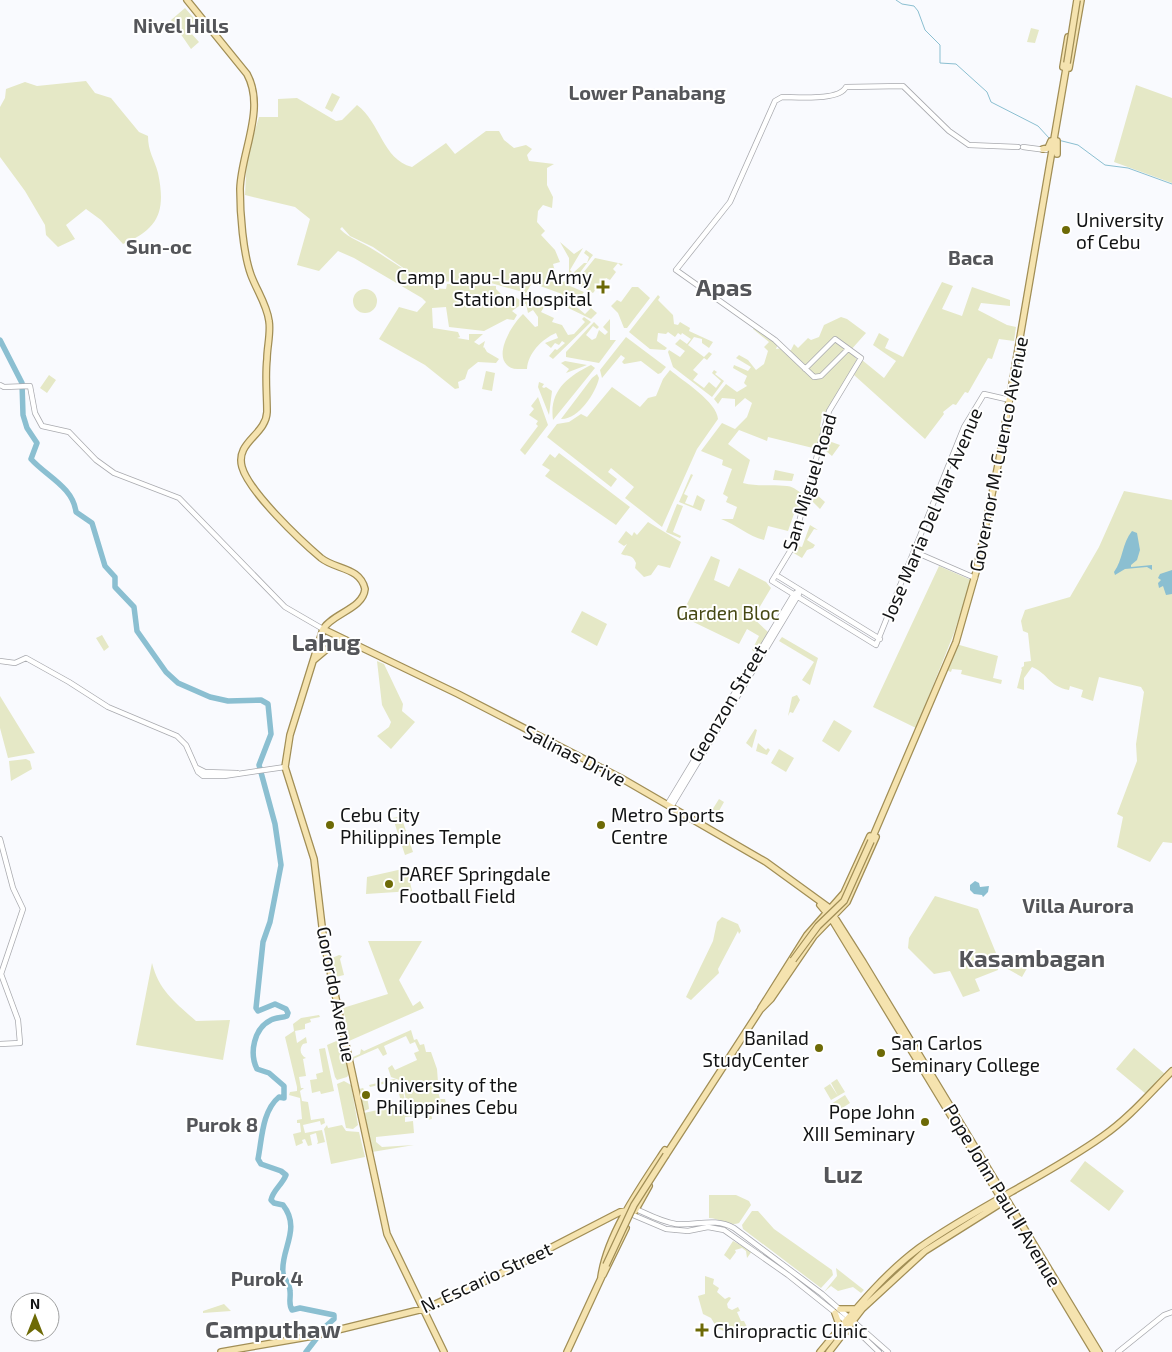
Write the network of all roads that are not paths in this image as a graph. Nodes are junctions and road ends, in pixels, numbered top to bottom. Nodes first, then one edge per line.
1 (187, 0) edge
2 (1078, 0) edge
3 (1062, 90) junction
4 (1053, 143) junction
5 (1043, 149) junction
6 (1055, 152) junction
7 (848, 348) junction
8 (806, 369) junction
9 (0, 385) edge
10 (1010, 400) junction
11 (915, 552) junction
12 (776, 575) junction
13 (975, 578) junction
14 (800, 590) junction
15 (796, 595) junction
16 (323, 629) junction
17 (880, 631) junction
18 (874, 635) junction
19 (880, 639) junction
20 (346, 641) junction
21 (870, 641) junction
22 (0, 661) edge
23 (310, 666) junction
24 (285, 767) junction
25 (888, 804) junction
26 (669, 806) junction
27 (0, 839) edge
28 (841, 898) junction
29 (847, 902) junction
30 (830, 914) junction
31 (838, 926) junction
32 (819, 927) junction
33 (760, 1010) junction
34 (0, 1044) edge
35 (1171, 1074) edge
36 (682, 1130) junction
37 (1004, 1197) junction
38 (627, 1209) junction
39 (634, 1212) junction
40 (602, 1277) junction
41 (422, 1310) junction
42 (838, 1311) junction
43 (856, 1311) junction
44 (1172, 1312) edge
45 (849, 1320) junction
46 (858, 1327) junction
47 (842, 1329) junction
48 (221, 1352) edge
49 (444, 1352) edge
50 (567, 1352) edge
51 (820, 1352) edge
52 (829, 1352) edge
53 (880, 1352) edge
54 (888, 1352) edge
55 (1094, 1352) edge
56 (1099, 1352) edge
57 (1118, 1352) edge

1 - 16 main road
2 - 3 main road, Governor M. Cuenco Avenue, bridge
2 - 3 main road, Governor M. Cuenco Avenue
3 - 4 main road, Governor M. Cuenco Avenue
4 - 5 main road
4 - 6 main road, Governor M. Cuenco Avenue
5 - 6 street
5 - 8 street
6 - 10 main road, Governor M. Cuenco Avenue
7 - 8 street
7 - 8 street
7 - 12 street, San Miguel Road
9 - 16 street
10 - 11 street, Jose Maria Del Mar Avenue
10 - 13 main road, Governor M. Cuenco Avenue
11 - 13 street
11 - 17 street, Jose Maria Del Mar Avenue
12 - 14 street
12 - 15 street, San Miguel Road
13 - 25 main road, Governor M. Cuenco Avenue
14 - 15 street, Geonzon Street
14 - 18 street
15 - 21 street
15 - 26 street, Geonzon Street
16 - 20 main road, Salinas Drive
16 - 23 main road, Gorordo Avenue
17 - 18 street, Jose Maria Del Mar Avenue
17 - 19 street, Jose Maria Del Mar Avenue
18 - 19 street
18 - 21 street, Jose Maria Del Mar Avenue
19 - 21 street, Jose Maria Del Mar Avenue
20 - 23 main road
20 - 26 main road, Salinas Drive
22 - 24 street
23 - 24 main road, Gorordo Avenue
24 - 41 main road, Gorordo Avenue
25 - 28 main road, Governor M. Cuenco Avenue
25 - 29 main road, Governor M. Cuenco Avenue
25 - 33 main road, Governor M. Cuenco Avenue, bridge
26 - 30 main road, Salinas Drive
27 - 34 street
28 - 29 main road
28 - 30 main road, Governor M. Cuenco Avenue
29 - 30 main road, Governor M. Cuenco Avenue
29 - 31 main road
30 - 31 main road, Pope John Paul Ⅱ Avenue
30 - 32 main road
31 - 32 main road
31 - 37 main road, Pope John Paul Ⅱ Avenue
32 - 33 main road
33 - 36 main road
35 - 37 main road
36 - 38 main road
36 - 39 main road
36 - 40 main road, bridge
37 - 43 main road
37 - 55 main road, Pope John Paul Ⅱ Avenue
37 - 56 main road, Pope John Paul Ⅱ Avenue
38 - 39 main road
38 - 40 main road
38 - 41 main road, N. Escario Street
39 - 40 main road
39 - 42 street
40 - 50 main road
41 - 48 main road, N. Escario Street
41 - 49 main road, Gorordo Avenue
42 - 43 main road
42 - 45 street
42 - 47 main road
43 - 45 main road
43 - 46 main road
44 - 57 street
45 - 46 street
45 - 47 main road
46 - 47 main road
46 - 53 street
46 - 54 street
47 - 51 main road
47 - 52 main road

